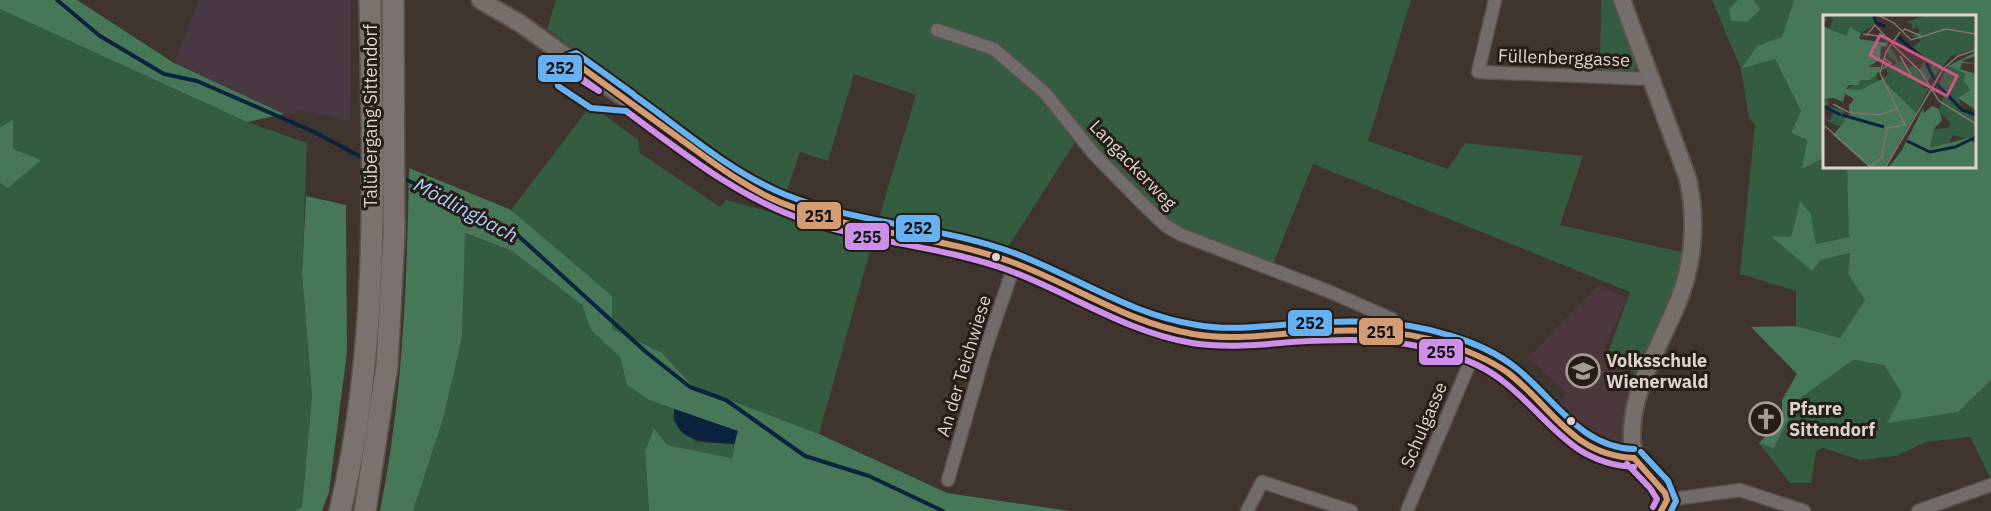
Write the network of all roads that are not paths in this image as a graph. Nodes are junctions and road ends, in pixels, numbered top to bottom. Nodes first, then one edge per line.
1 (370, 0) edge
2 (393, 0) edge
3 (480, 0) edge
4 (1495, 0) edge
5 (1622, 0) edge
6 (937, 30) dead end
7 (1651, 79) junction
8 (1015, 263) junction
9 (1395, 326) junction
10 (1473, 353) junction
11 (1634, 458) junction
12 (948, 480) dead end
13 (1991, 485) edge
14 (1664, 506) edge
15 (340, 511) edge
16 (365, 511) edge
17 (1247, 511) edge
18 (1351, 511) edge
19 (1407, 511) edge
20 (1804, 511) edge
21 (1918, 511) edge

1 - 15 highway, Talübergang Sittendorf
2 - 16 highway, Talübergang Sittendorf
3 - 8 street
4 - 7 street, Füllenberggasse
5 - 7 street
6 - 9 street, Langackerweg
7 - 11 street
8 - 9 street
8 - 12 street, An der Teichwiese
9 - 10 street
10 - 11 street
10 - 19 street, Schulgasse
11 - 14 street
13 - 21 street
14 - 20 street
17 - 18 street

